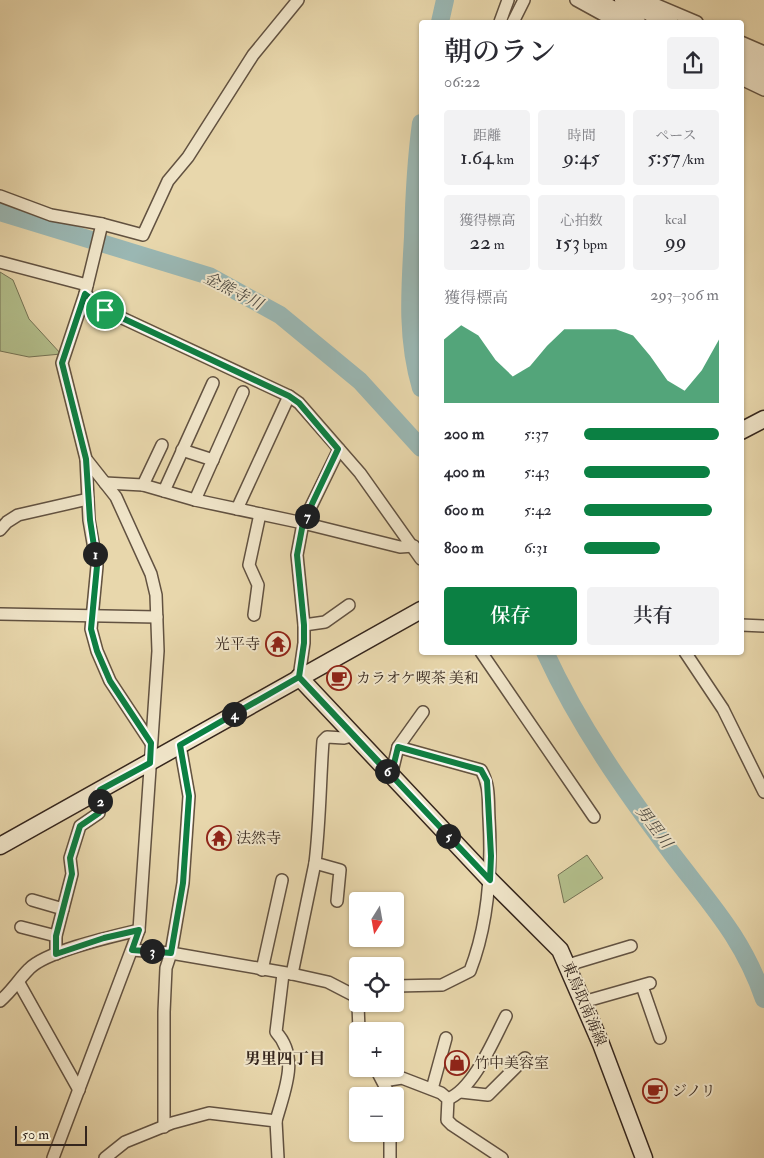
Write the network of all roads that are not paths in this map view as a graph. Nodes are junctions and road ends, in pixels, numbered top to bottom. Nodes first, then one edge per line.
1 (298, 0) edge
2 (508, 0) edge
3 (524, 0) edge
4 (576, 0) edge
5 (595, 0) edge
6 (623, 0) edge
7 (645, 0) edge
8 (501, 20) edge
9 (514, 20) edge
10 (612, 20) edge
11 (633, 20) edge
12 (665, 20) edge
13 (692, 20) edge
14 (744, 43) edge
15 (764, 52) edge
16 (744, 54) edge
17 (764, 63) edge
18 (744, 69) edge
19 (764, 78) edge
20 (744, 80) edge
21 (764, 90) edge
22 (0, 196) edge
23 (101, 228) junction
24 (0, 262) edge
25 (87, 287) junction
26 (213, 383) dead end
27 (243, 392) dead end
28 (289, 396) junction
29 (764, 419) edge
30 (744, 430) edge
31 (162, 445) dead end
32 (338, 449) junction
33 (182, 450) junction
34 (86, 459) junction
35 (212, 460) junction
36 (105, 483) junction
37 (143, 485) junction
38 (164, 491) junction
39 (88, 499) junction
40 (195, 500) junction
41 (237, 509) junction
42 (260, 514) junction
43 (303, 523) junction
44 (0, 530) edge
45 (414, 546) junction
46 (419, 555) edge
47 (349, 605) dead end
48 (419, 611) edge
49 (0, 614) edge
50 (254, 615) dead end
51 (92, 616) junction
52 (158, 617) junction
53 (304, 625) junction
54 (744, 625) edge
55 (764, 626) edge
56 (483, 655) edge
57 (687, 655) edge
58 (299, 677) junction
59 (423, 712) dead end
60 (352, 736) junction
61 (151, 743) junction
62 (180, 745) junction
63 (398, 747) junction
64 (150, 763) junction
65 (391, 776) junction
66 (100, 790) junction
67 (764, 792) edge
68 (594, 817) dead end
69 (0, 846) edge
70 (315, 863) junction
71 (282, 880) dead end
72 (490, 880) junction
73 (32, 900) dead end
74 (337, 902) dead end
75 (63, 909) junction
76 (21, 928) dead end
77 (139, 930) junction
78 (56, 936) junction
79 (631, 946) dead end
80 (132, 950) junction
81 (171, 953) junction
82 (56, 954) junction
83 (568, 965) junction
84 (262, 970) junction
85 (287, 974) junction
86 (19, 983) junction
87 (404, 986) edge
88 (349, 993) edge
89 (0, 1001) edge
90 (584, 1002) junction
91 (506, 1016) dead end
92 (446, 1038) dead end
93 (660, 1038) dead end
94 (525, 1058) dead end
95 (381, 1077) edge
96 (383, 1081) junction
97 (386, 1087) edge
98 (432, 1089) junction
99 (79, 1090) junction
100 (461, 1092) junction
101 (448, 1099) junction
102 (276, 1121) junction
103 (164, 1127) junction
104 (390, 1142) edge
105 (485, 1153) edge
106 (53, 1158) edge
107 (105, 1158) edge
108 (278, 1158) edge
109 (390, 1158) edge
110 (502, 1158) edge
111 (644, 1158) edge

1 - 23 street
2 - 8 street
3 - 9 street
4 - 10 street
5 - 11 main road
6 - 12 main road
7 - 13 street
14 - 15 street
16 - 17 main road
18 - 19 main road
20 - 21 street
22 - 23 street
23 - 25 street
24 - 25 street
25 - 28 street
25 - 34 street
26 - 33 street
27 - 35 street
28 - 32 street
28 - 41 street
29 - 30 main road
31 - 37 street
32 - 43 street
32 - 45 street
33 - 35 street
33 - 38 street
34 - 36 street
34 - 39 street
35 - 40 street
36 - 37 street
36 - 52 street
37 - 38 street
38 - 40 street
39 - 44 street
39 - 51 street
40 - 41 street
41 - 42 street
42 - 43 street
42 - 50 street
43 - 45 street
43 - 53 street
45 - 46 street
47 - 53 street
48 - 58 main road
49 - 51 street
51 - 52 street
51 - 61 street
52 - 61 street
53 - 58 street
54 - 55 street
56 - 68 street
57 - 67 street
58 - 60 main road, 東鳥取南海線
58 - 62 main road
59 - 63 street
60 - 65 main road, 東鳥取南海線
60 - 70 street
61 - 64 street
62 - 64 main road
62 - 81 street
63 - 65 street
63 - 72 street
64 - 66 main road
64 - 77 street
65 - 72 main road, 東鳥取南海線
66 - 69 main road
66 - 75 street
70 - 74 street
70 - 85 street
71 - 84 street
72 - 83 main road, 東鳥取南海線
72 - 87 street
73 - 75 street
75 - 78 street
76 - 78 street
77 - 80 street
77 - 82 street
78 - 82 street
79 - 83 street
80 - 81 street
80 - 99 street
81 - 84 street
81 - 103 street
82 - 86 street
83 - 90 main road, 東鳥取南海線
84 - 85 street
85 - 88 street
85 - 102 street
86 - 89 street
86 - 99 street
90 - 93 street
90 - 111 main road, 東鳥取南海線
91 - 100 street
92 - 98 street
94 - 100 street
95 - 96 street
96 - 97 street
96 - 98 street
98 - 101 street
99 - 106 street
100 - 101 street
101 - 105 street
102 - 103 street
102 - 108 street
103 - 107 street
104 - 109 street
105 - 110 street

